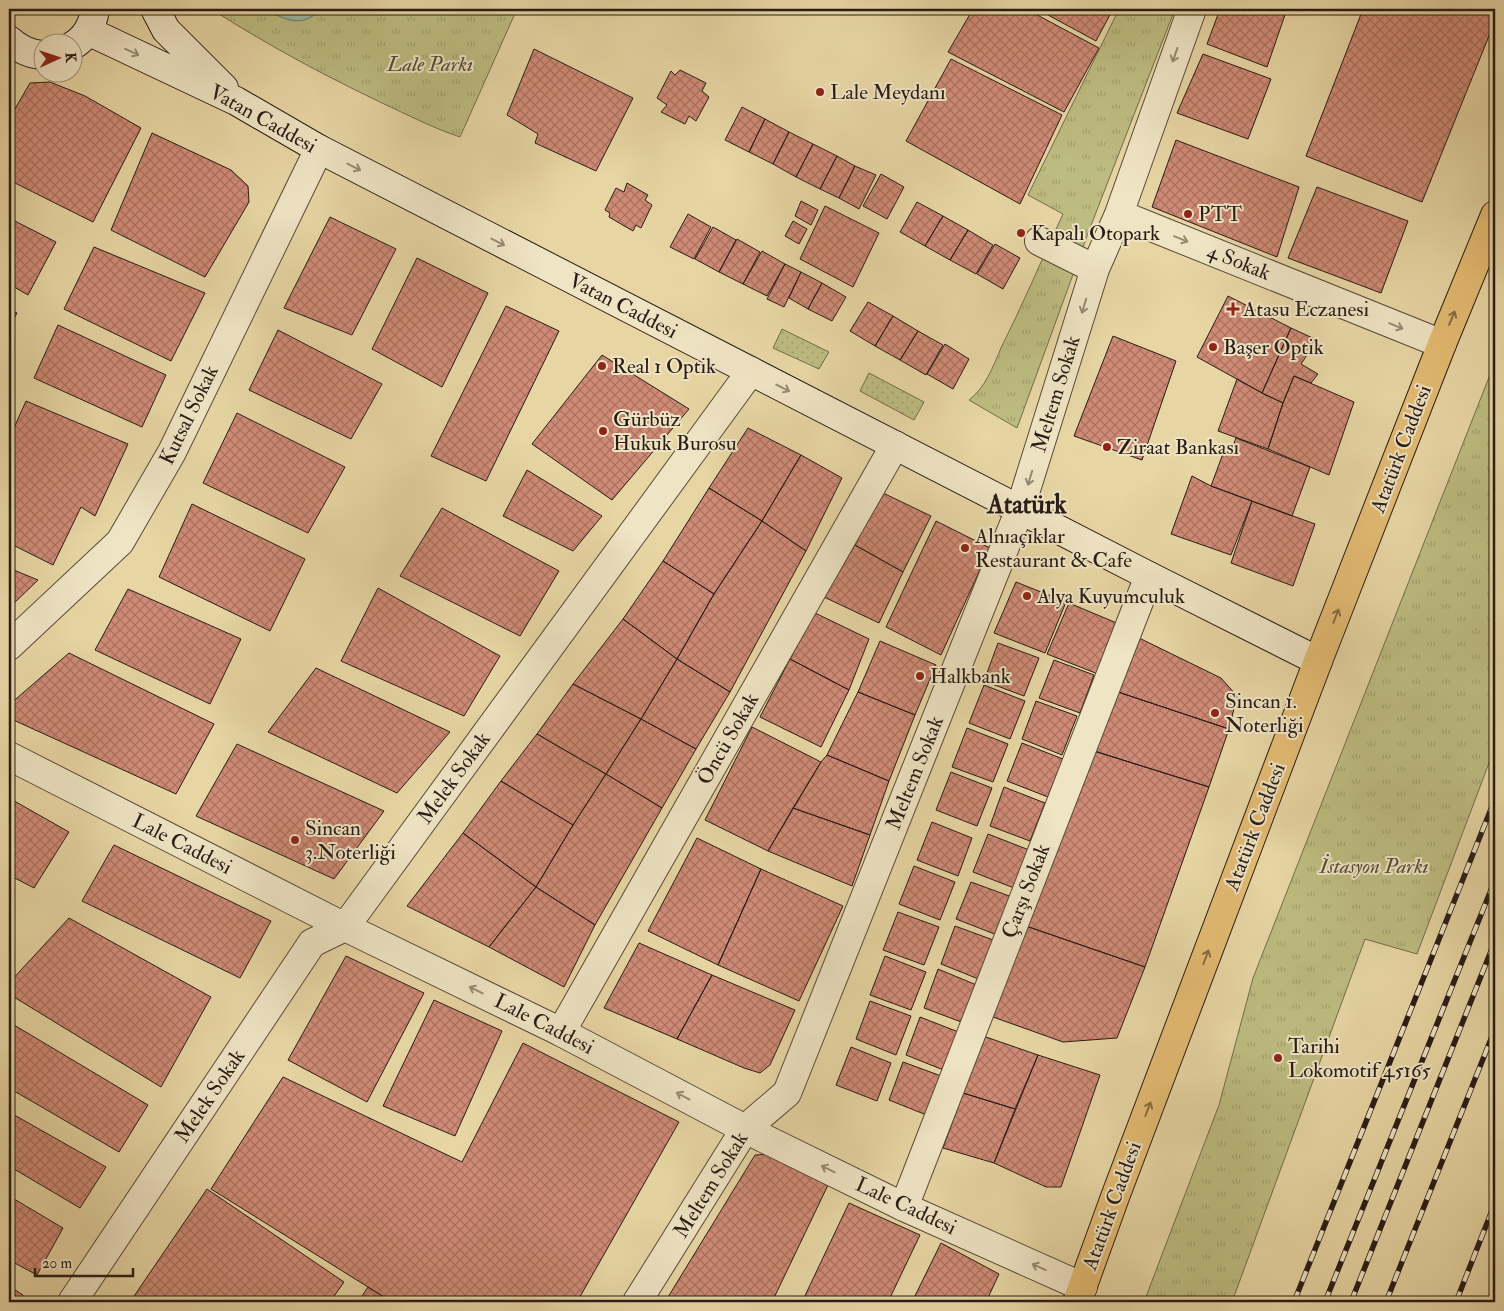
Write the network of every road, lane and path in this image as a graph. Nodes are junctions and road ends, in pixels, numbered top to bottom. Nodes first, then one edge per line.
1 (155, 9) edge
2 (1192, 9) edge
3 (85, 29) edge
4 (9, 40) edge
5 (32, 54) edge
6 (236, 102) junction
7 (319, 149) junction
8 (1119, 214) junction
9 (1495, 215) edge
10 (1039, 241) dead end
11 (1095, 268) junction
12 (1442, 344) junction
13 (751, 371) junction
14 (895, 446) junction
15 (1020, 510) junction
16 (1148, 576) junction
17 (9, 646) edge
18 (1318, 662) junction
19 (9, 756) edge
20 (345, 927) junction
21 (561, 1032) junction
22 (745, 1128) junction
23 (904, 1207) junction
24 (1080, 1294) edge
25 (72, 1302) edge
26 (637, 1302) edge

1 - 6 street
2 -> 8 street, Meltem Sokak
3 -> 6 street, Vatan Caddesi
4 - 5 street
6 - 7 street, Vatan Caddesi
7 -> 13 street, Vatan Caddesi
7 - 17 street, Kutsal Sokak
8 - 11 street, Meltem Sokak
8 -> 12 street, 4 Sokak
12 -> 9 main road, Atatürk Caddesi
10 - 11 street
11 -> 15 street, Meltem Sokak
18 -> 12 main road, Atatürk Caddesi
13 -> 14 street, Vatan Caddesi
13 - 20 street, Melek Sokak
14 - 15 street, Vatan Caddesi
14 - 21 street, Öncü Sokak
15 - 16 street, Vatan Caddesi
15 - 22 street, Meltem Sokak
16 - 18 street, Vatan Caddesi
16 - 23 street, Çarşı Sokak
24 -> 18 main road, Atatürk Caddesi
19 - 20 street, Lale Caddesi
21 -> 20 street, Lale Caddesi
20 - 25 street, Melek Sokak
22 -> 21 street, Lale Caddesi
23 -> 22 street, Lale Caddesi
22 - 26 street, Meltem Sokak
24 -> 23 street, Lale Caddesi

